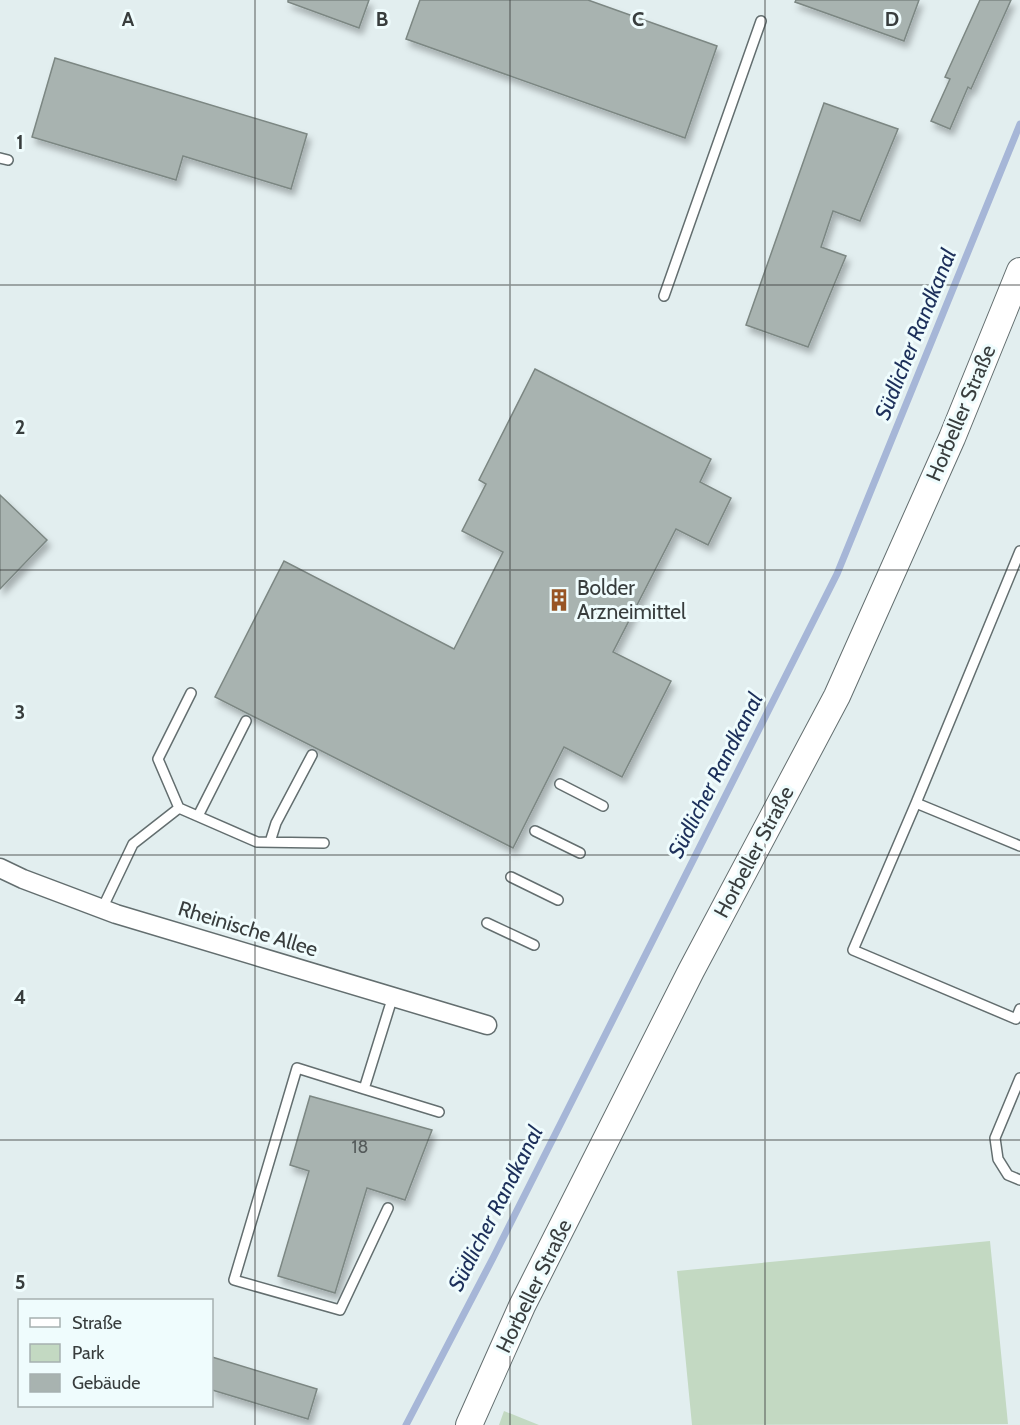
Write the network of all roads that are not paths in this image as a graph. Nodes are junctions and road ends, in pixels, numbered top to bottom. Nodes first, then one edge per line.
1 (761, 21) dead end
2 (1020, 271) edge
3 (664, 296) dead end
4 (1020, 551) edge
5 (191, 693) dead end
6 (246, 721) dead end
7 (312, 755) dead end
8 (560, 784) dead end
9 (916, 803) junction
10 (603, 806) dead end
11 (179, 808) junction
12 (198, 816) junction
13 (535, 831) dead end
14 (270, 842) junction
15 (324, 843) dead end
16 (1020, 846) edge
17 (580, 853) dead end
18 (0, 868) edge
19 (511, 877) dead end
20 (558, 900) dead end
21 (102, 909) junction
22 (487, 923) dead end
23 (534, 945) dead end
24 (393, 996) junction
25 (1020, 1009) edge
26 (487, 1025) dead end
27 (1020, 1078) edge
28 (364, 1089) junction
29 (439, 1112) dead end
30 (1020, 1180) edge
31 (388, 1208) dead end
32 (469, 1425) edge

1 - 3 lane
2 - 32 main road, Horbeller Straße
4 - 9 lane
5 - 11 lane
6 - 12 lane
7 - 14 lane
8 - 10 lane
9 - 16 lane
9 - 25 lane
11 - 12 lane
11 - 21 lane
12 - 14 lane
13 - 17 lane
14 - 15 lane
18 - 21 street, Rheinische Allee
19 - 20 lane
21 - 24 street, Rheinische Allee
22 - 23 lane
24 - 26 street, Rheinische Allee
24 - 28 lane
27 - 30 lane
28 - 29 lane
28 - 31 lane

